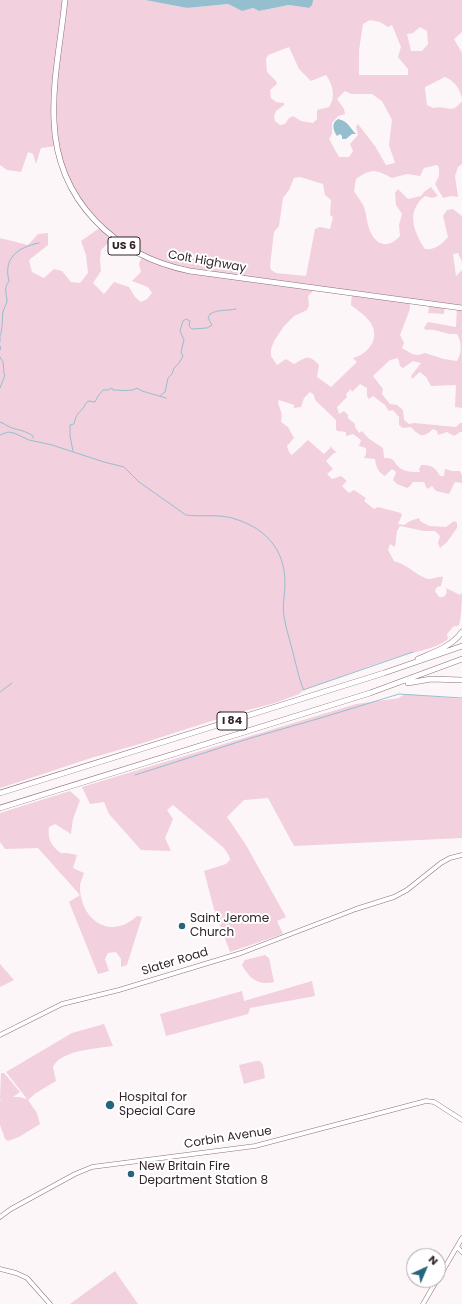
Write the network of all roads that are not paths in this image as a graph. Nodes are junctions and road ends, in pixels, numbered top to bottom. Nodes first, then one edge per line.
1 (65, 0) edge
2 (462, 308) edge
3 (462, 632) edge
4 (462, 646) edge
5 (462, 659) edge
6 (395, 670) junction
7 (462, 680) edge
8 (389, 686) junction
9 (0, 794) edge
10 (0, 808) edge
11 (462, 855) edge
12 (0, 1035) edge
13 (462, 1120) edge
14 (0, 1217) edge
15 (462, 1238) edge
16 (458, 1248) junction
17 (462, 1252) edge
18 (446, 1267) edge
19 (0, 1269) edge
20 (433, 1288) edge
21 (50, 1304) edge
22 (422, 1304) edge

1 - 2 highway, Colt Highway / US 6
3 - 6 highway
4 - 6 highway, I 84
5 - 8 highway, I 84
6 - 9 highway, I 84
7 - 8 highway
8 - 10 highway, I 84
11 - 12 main road, Slater Road
13 - 14 main road, Corbin Avenue
15 - 16 main road
16 - 17 main road
16 - 18 main road
19 - 21 main road
20 - 22 main road

